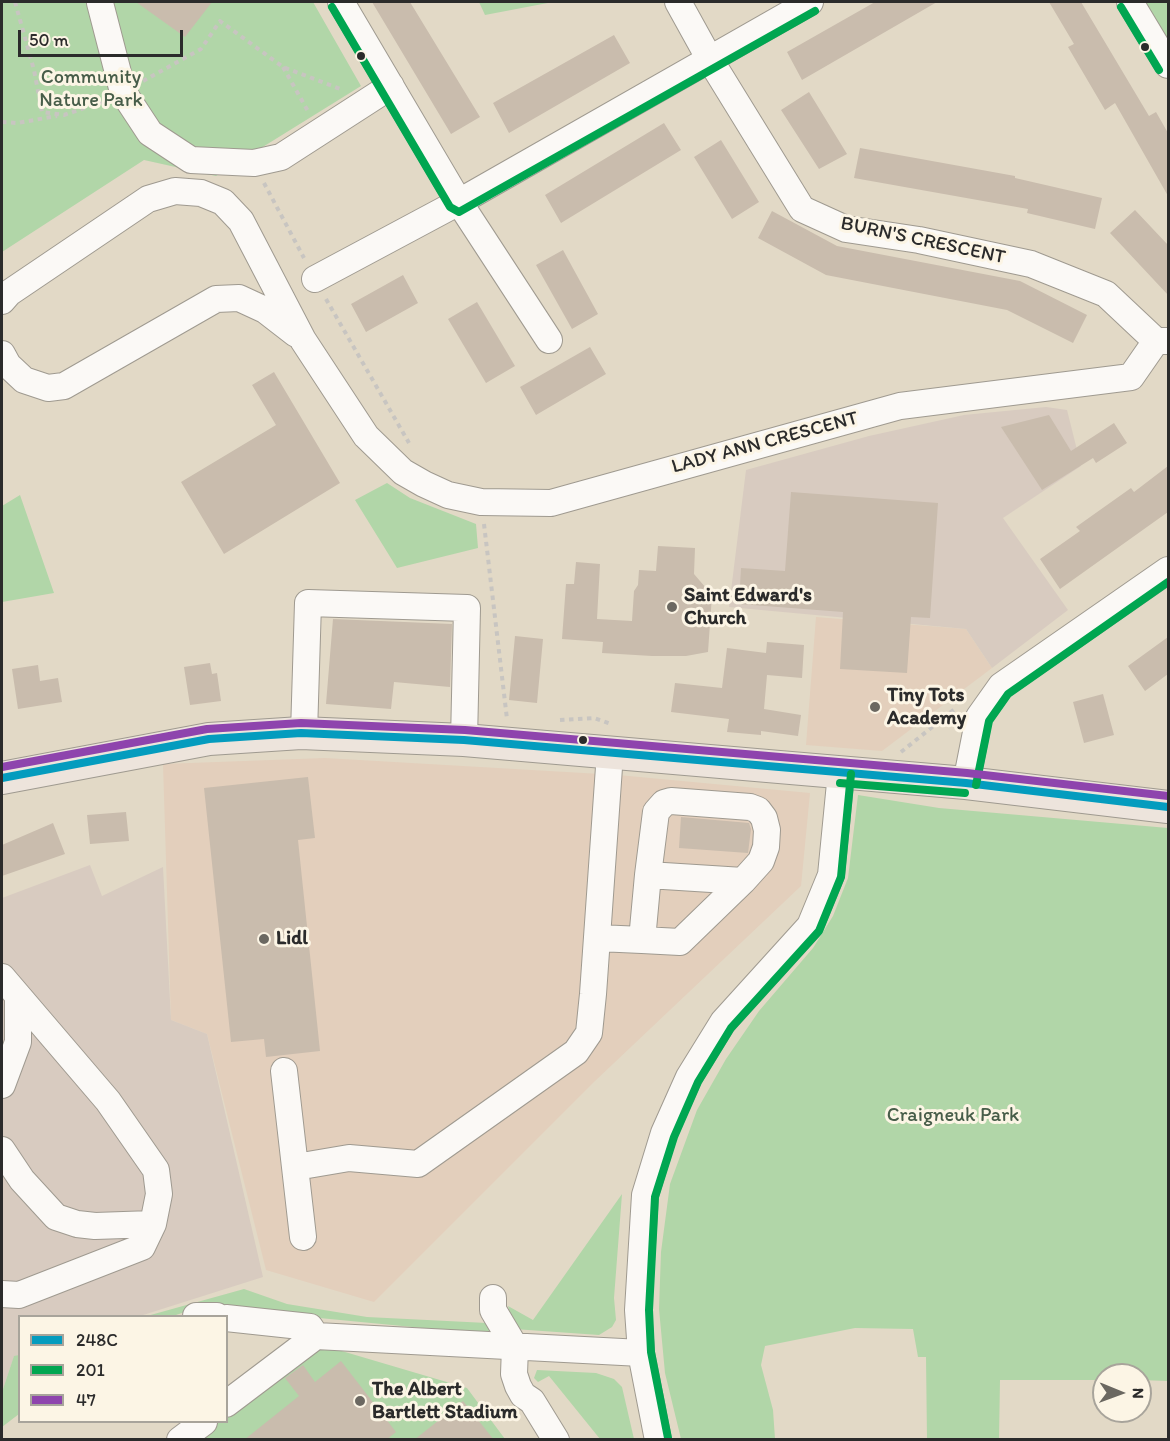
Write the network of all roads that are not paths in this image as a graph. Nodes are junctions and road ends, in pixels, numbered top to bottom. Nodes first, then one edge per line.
1 (341, 2) edge
2 (678, 2) edge
3 (810, 2) edge
4 (1130, 2) edge
5 (100, 3) edge
6 (709, 58) junction
7 (1168, 65) edge
8 (380, 93) junction
9 (459, 202) junction
10 (315, 279) road end
11 (2, 301) edge
12 (303, 340) junction
13 (549, 340) dead end
14 (1162, 341) edge
15 (2, 354) edge
16 (1168, 570) edge
17 (304, 733) junction
18 (464, 740) junction
19 (613, 740) junction
20 (841, 773) junction
21 (2, 778) edge
22 (966, 783) junction
23 (1168, 807) edge
24 (648, 875) junction
25 (743, 881) junction
26 (598, 938) junction
27 (642, 940) junction
28 (2, 977) edge
29 (18, 996) junction
30 (284, 1071) dead end
31 (2, 1085) edge
32 (2, 1150) edge
33 (296, 1167) junction
34 (153, 1224) junction
35 (303, 1237) dead end
36 (2, 1294) edge
37 (494, 1298) dead end
38 (228, 1318) edge
39 (316, 1336) junction
40 (515, 1347) junction
41 (641, 1353) junction
42 (228, 1402) edge
43 (203, 1423) edge
44 (180, 1440) edge
45 (556, 1440) edge
46 (658, 1440) edge

1 - 8 street
2 - 6 street, BURN'S CRESCENT
3 - 6 street
4 - 7 street
5 - 8 street
6 - 9 street
6 - 14 street, BURN'S CRESCENT
8 - 9 street
9 - 10 street
9 - 13 street
11 - 12 street
12 - 14 street, LADY ANN CRESCENT
12 - 15 street
16 - 22 street
17 - 18 main road
17 - 18 street
17 - 21 main road
18 - 19 main road
19 - 20 main road
19 - 26 street
20 - 22 main road
20 - 41 street
22 - 23 main road
24 - 25 street
24 - 25 street
24 - 27 street
25 - 27 street
26 - 27 street
26 - 33 street
28 - 29 street
29 - 31 street
29 - 34 street
30 - 33 street
32 - 34 street
33 - 35 street
34 - 36 street
37 - 40 street
38 - 39 street
39 - 40 street
39 - 42 street
40 - 41 street
40 - 45 street
41 - 46 street
43 - 44 street

